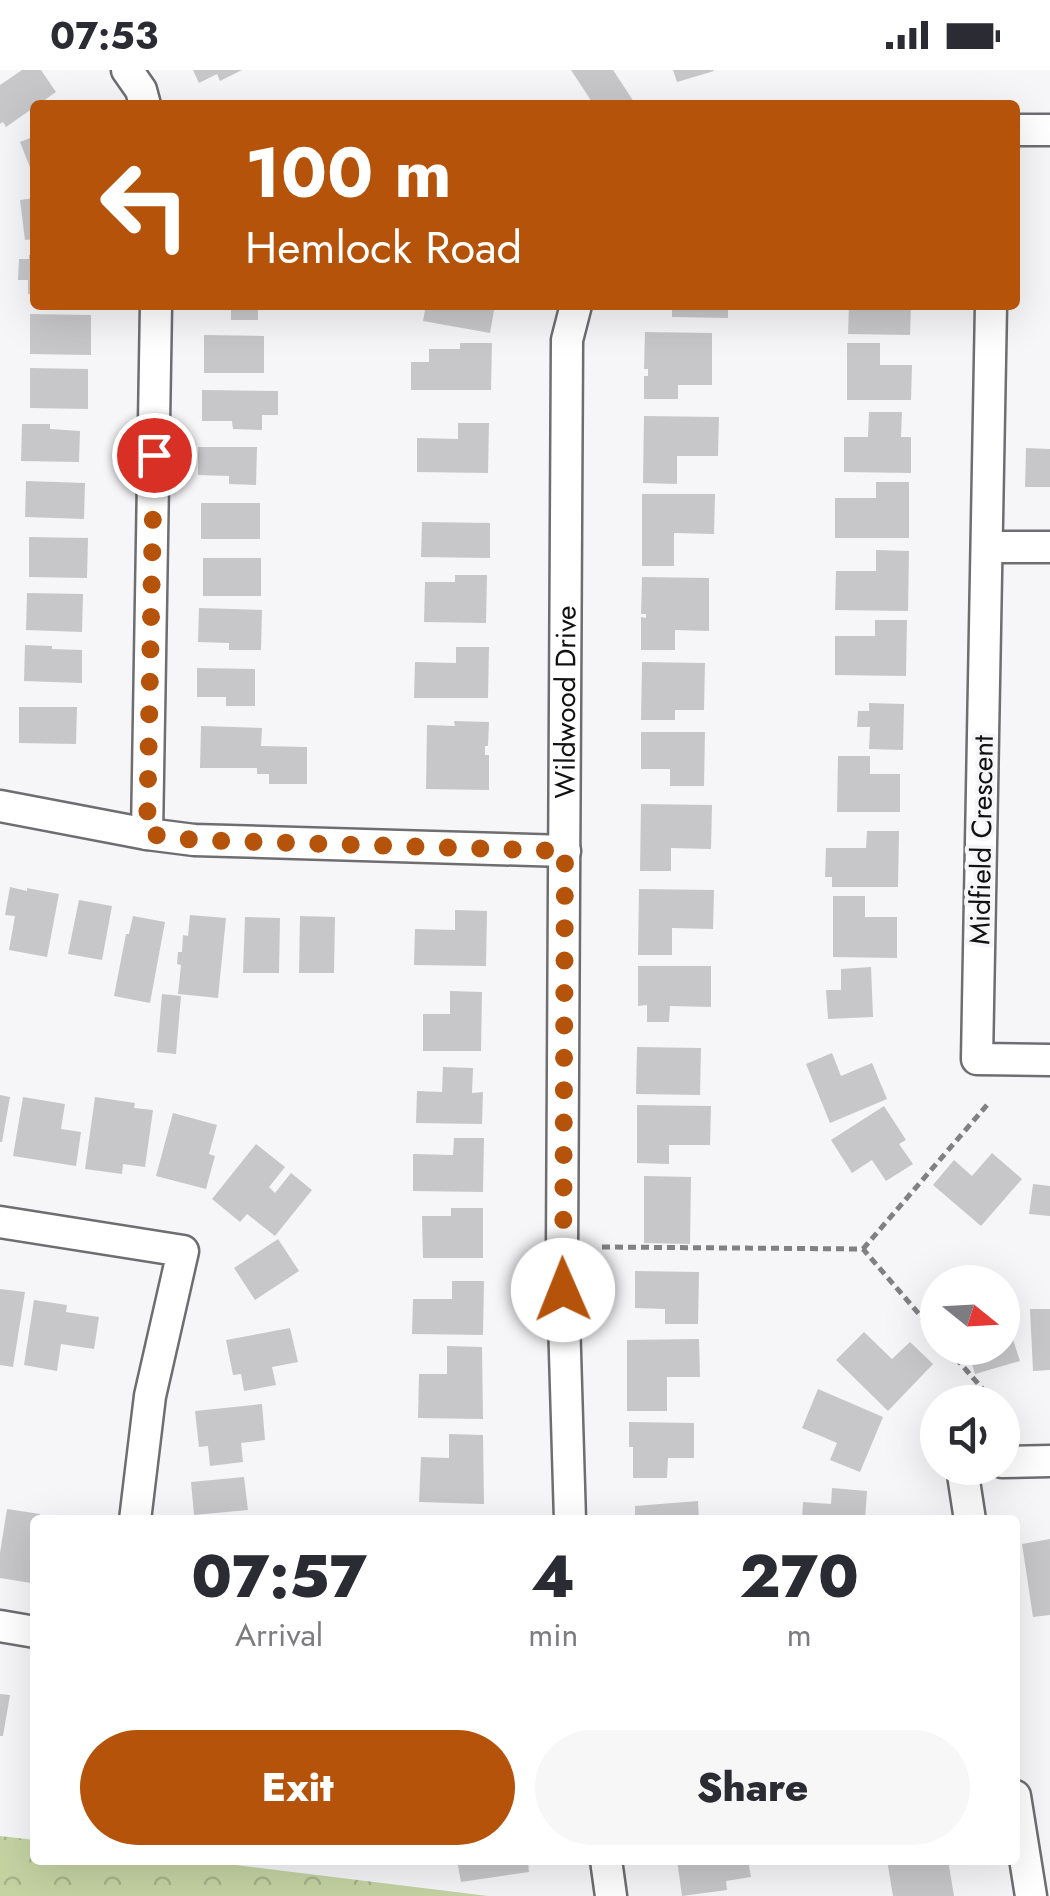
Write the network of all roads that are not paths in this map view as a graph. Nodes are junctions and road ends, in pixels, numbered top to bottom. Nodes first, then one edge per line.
1 (127, 70) edge
2 (144, 100) edge
3 (1020, 130) edge
4 (1050, 130) edge
5 (156, 310) edge
6 (575, 310) edge
7 (991, 310) edge
8 (987, 547) junction
9 (1050, 547) edge
10 (0, 806) edge
11 (147, 834) junction
12 (565, 851) junction
13 (1050, 1060) edge
14 (0, 1222) edge
15 (1050, 1461) edge
16 (1020, 1462) edge
17 (965, 1485) edge
18 (136, 1515) edge
19 (570, 1515) edge
20 (969, 1515) edge
21 (0, 1626) edge
22 (30, 1631) edge
23 (1020, 1827) edge
24 (607, 1865) edge
25 (611, 1896) edge
26 (1031, 1896) edge

1 - 2 street
3 - 4 street
5 - 11 street
6 - 12 street, Wildwood Drive
7 - 8 street, Midfield Crescent
8 - 9 street
8 - 13 street, Midfield Crescent
10 - 11 street
11 - 12 street
12 - 19 street, Wildwood Drive
14 - 18 street
15 - 16 street
17 - 20 street
21 - 22 street
23 - 26 street
24 - 25 street

